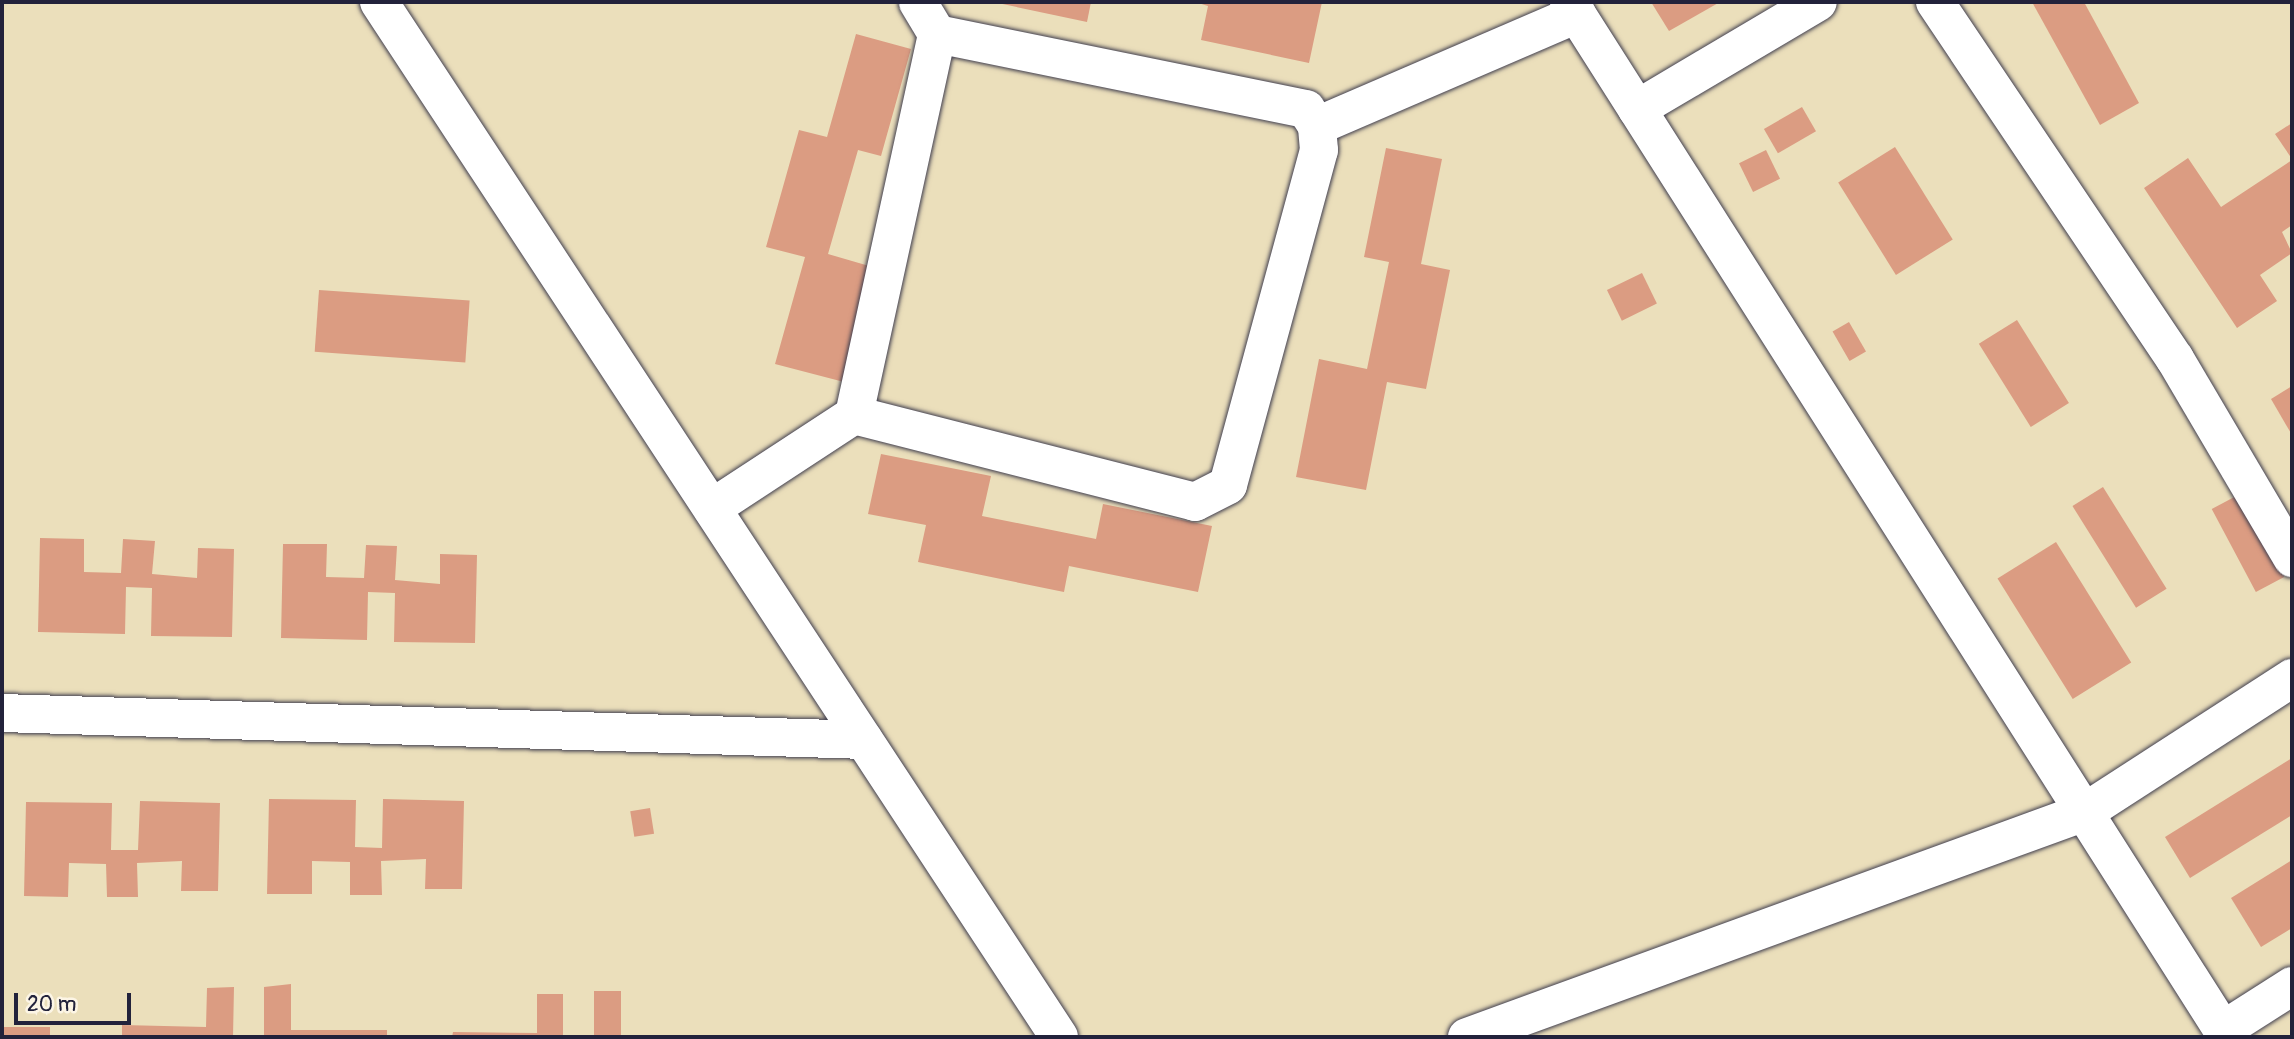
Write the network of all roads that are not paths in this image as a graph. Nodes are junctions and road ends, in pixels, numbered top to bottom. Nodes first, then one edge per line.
1 (379, 2) edge
2 (918, 2) edge
3 (1818, 2) edge
4 (1935, 2) edge
5 (1573, 8) edge
6 (937, 34) junction
7 (1637, 109) junction
8 (1317, 126) junction
9 (854, 415) junction
10 (712, 508) junction
11 (2292, 558) edge
12 (2292, 678) edge
13 (2, 713) edge
14 (864, 740) junction
15 (2085, 813) junction
16 (2292, 986) edge
17 (2225, 1034) edge
18 (1059, 1037) edge
19 (1467, 1037) edge

1 - 10 street
2 - 6 street
3 - 7 street
4 - 11 street
5 - 7 street
5 - 8 street
6 - 8 street
6 - 9 street
7 - 15 street
8 - 9 street
9 - 10 street
10 - 14 street
12 - 15 street
13 - 14 street
14 - 18 street
15 - 17 street
15 - 19 street
16 - 17 street

